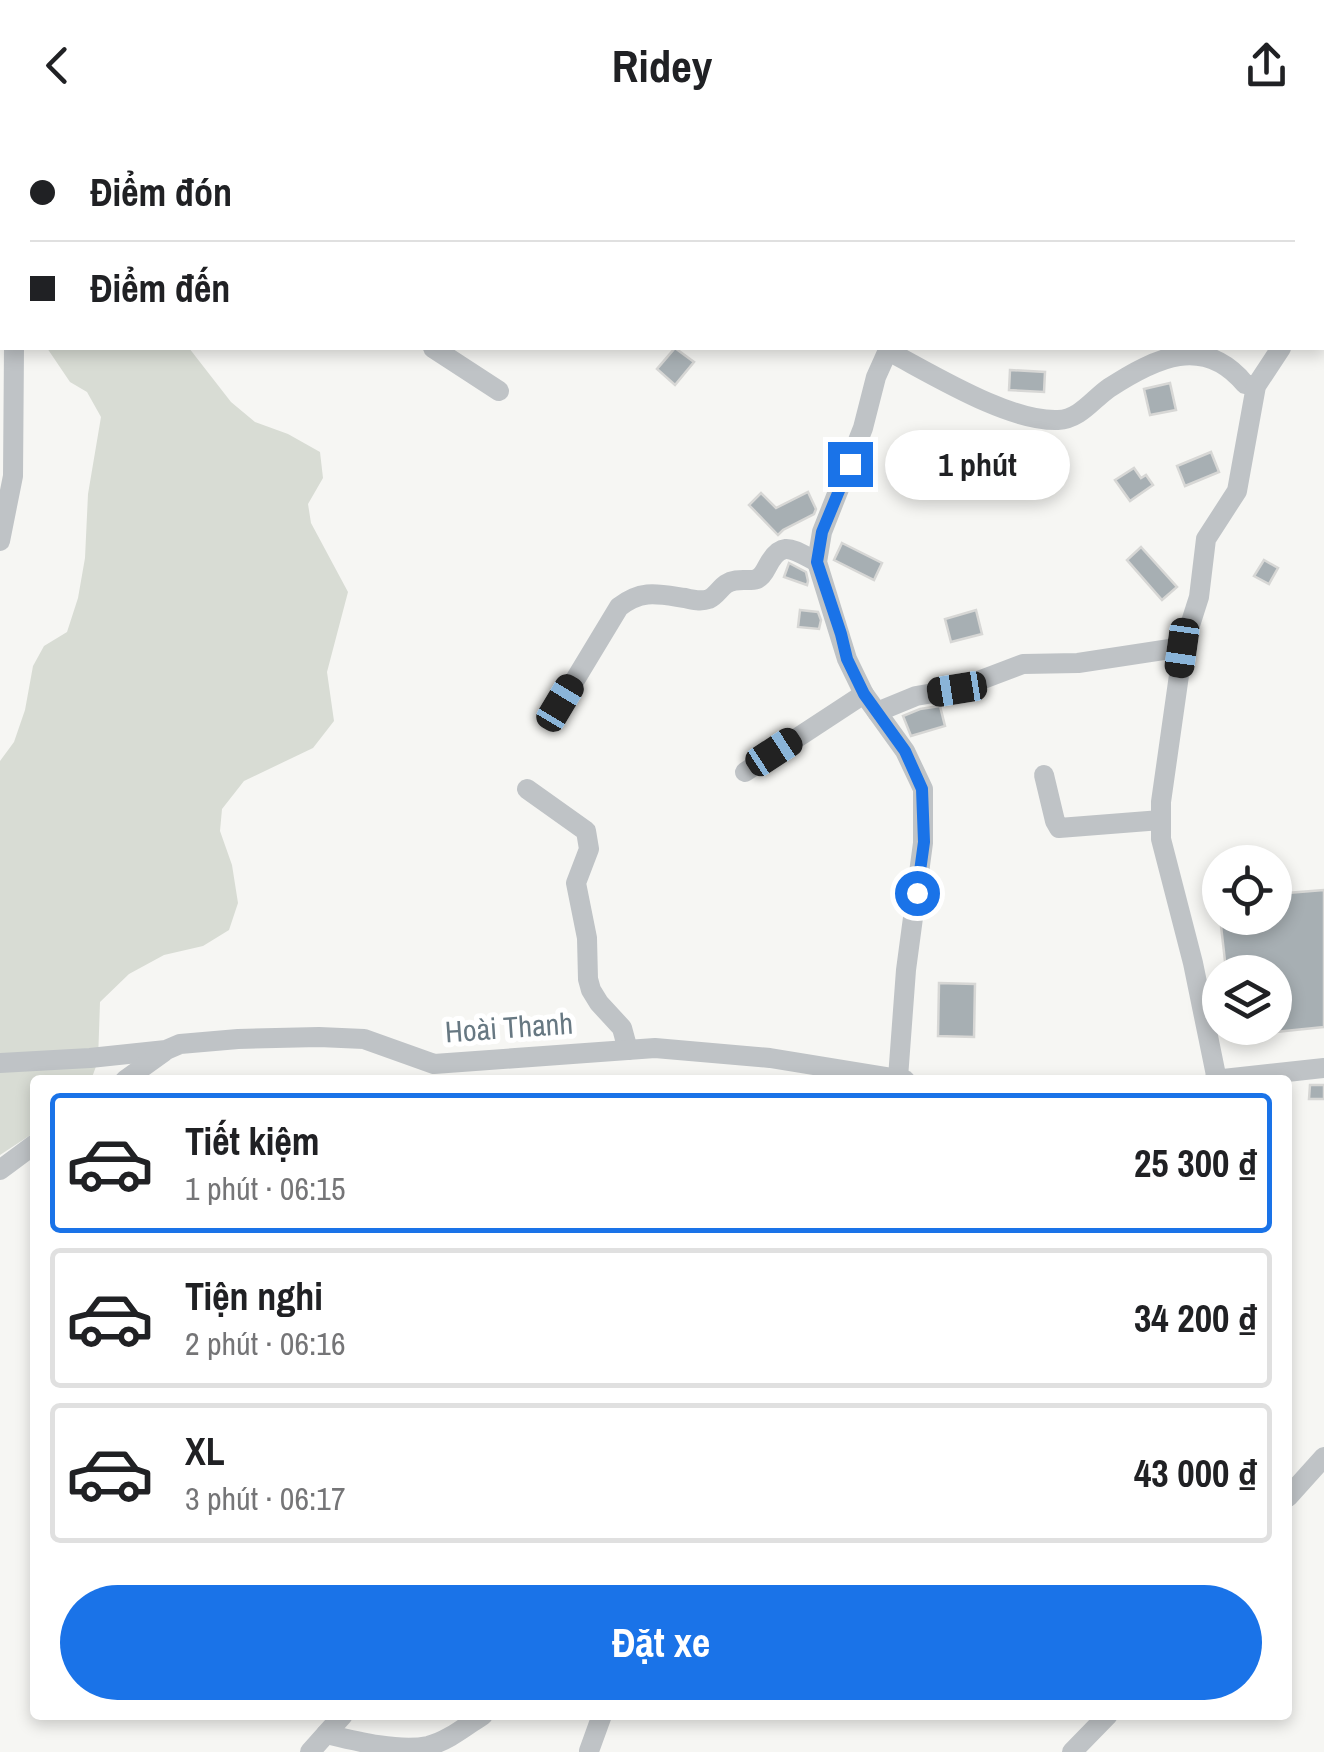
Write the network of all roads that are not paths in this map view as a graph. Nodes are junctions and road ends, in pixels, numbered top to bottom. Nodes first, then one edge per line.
1 (14, 350) edge
2 (436, 350) edge
3 (889, 350) edge
4 (891, 350) edge
5 (1280, 350) edge
6 (1256, 386) junction
7 (499, 391) dead end
8 (0, 540) edge
9 (817, 562) junction
10 (1182, 648) junction
11 (864, 694) junction
12 (560, 703) dead end
13 (877, 712) junction
14 (745, 772) dead end
15 (1044, 775) dead end
16 (527, 789) dead end
17 (1161, 820) junction
18 (166, 1050) junction
19 (628, 1050) junction
20 (0, 1063) edge
21 (1324, 1068) edge
22 (433, 1072) edge
23 (132, 1075) edge
24 (877, 1075) edge
25 (902, 1075) edge
26 (1214, 1075) edge
27 (1260, 1075) edge
28 (30, 1148) edge
29 (0, 1170) edge
30 (1324, 1457) edge
31 (1292, 1493) edge
32 (339, 1720) edge
33 (475, 1720) edge
34 (600, 1720) edge
35 (1103, 1720) edge
36 (326, 1734) junction
37 (589, 1751) edge
38 (310, 1752) edge
39 (1072, 1752) edge

1 - 8 street
2 - 7 street
3 - 9 street
4 - 6 street
5 - 6 street
6 - 10 street
9 - 11 street
9 - 12 street
10 - 13 street
10 - 17 street
11 - 13 street
11 - 14 street
13 - 25 street
15 - 17 street
16 - 19 street
17 - 26 street
18 - 20 street, Hoài Thanh
18 - 22 street, Hoài Thanh
18 - 23 street
19 - 22 street, Hoài Thanh
19 - 24 street, Hoài Thanh
21 - 27 street
28 - 29 street
30 - 31 street
32 - 36 street
33 - 36 street
34 - 37 street
35 - 39 street
36 - 38 street

